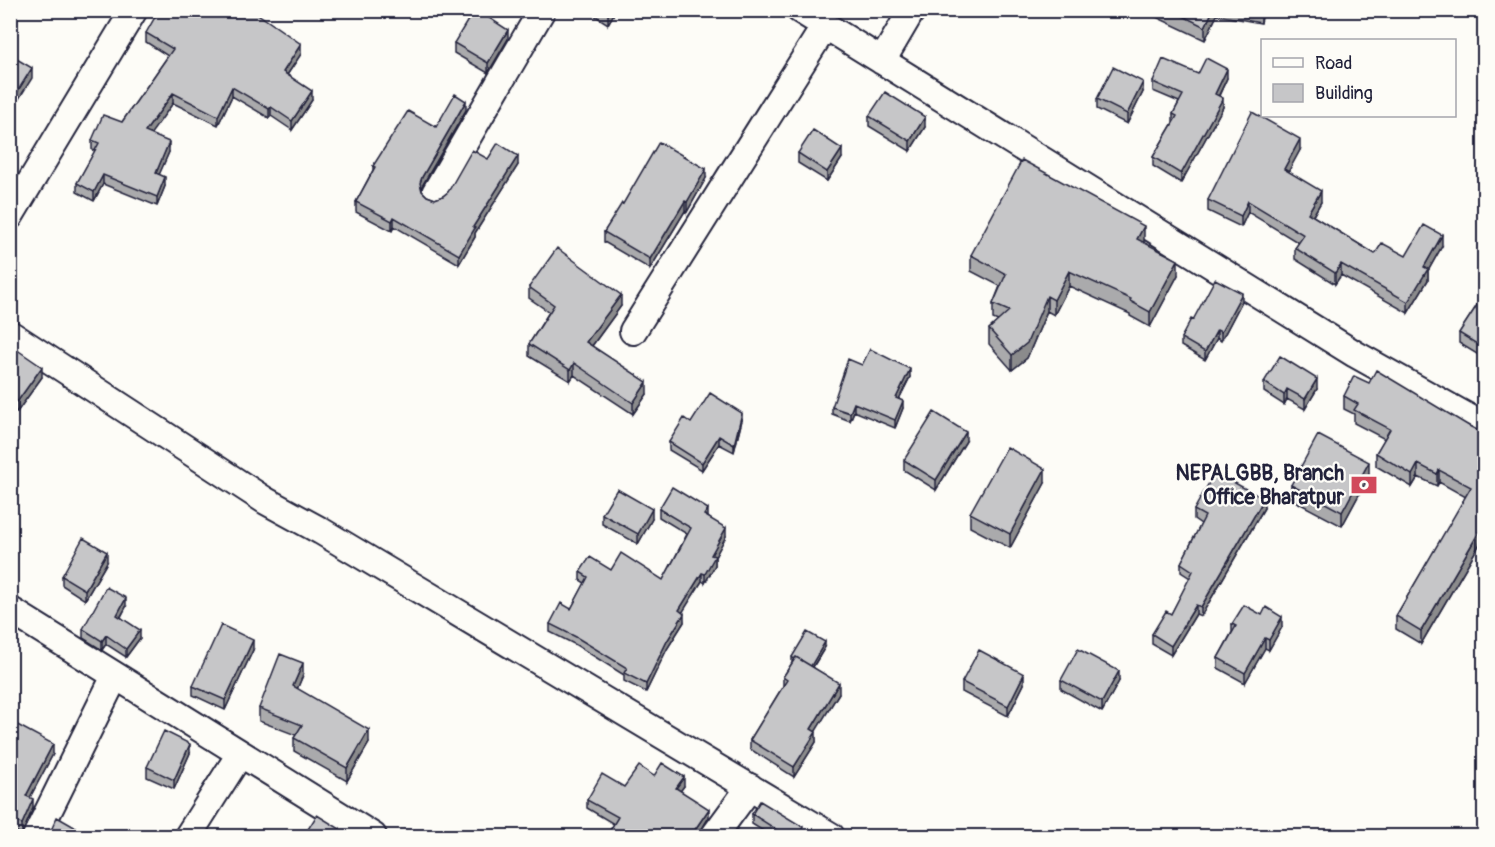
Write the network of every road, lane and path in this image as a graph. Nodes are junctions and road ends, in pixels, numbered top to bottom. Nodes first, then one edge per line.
1 (134, 10) edge
2 (542, 10) edge
3 (800, 10) edge
4 (912, 10) edge
5 (825, 26) junction
6 (882, 61) junction
7 (435, 193) dead end
8 (10, 216) edge
9 (633, 331) dead end
10 (10, 334) edge
11 (1485, 426) edge
12 (10, 610) edge
13 (115, 676) junction
14 (240, 754) junction
15 (750, 787) junction
16 (36, 837) edge
17 (188, 837) edge
18 (373, 837) edge
19 (714, 837) edge
20 (831, 837) edge

1 - 8 street
2 - 7 street
3 - 5 street
4 - 6 street
5 - 6 street
5 - 9 street
6 - 11 street
10 - 15 street
12 - 13 street
13 - 14 street
13 - 16 street
14 - 17 street
14 - 18 street
15 - 19 street
15 - 20 street

